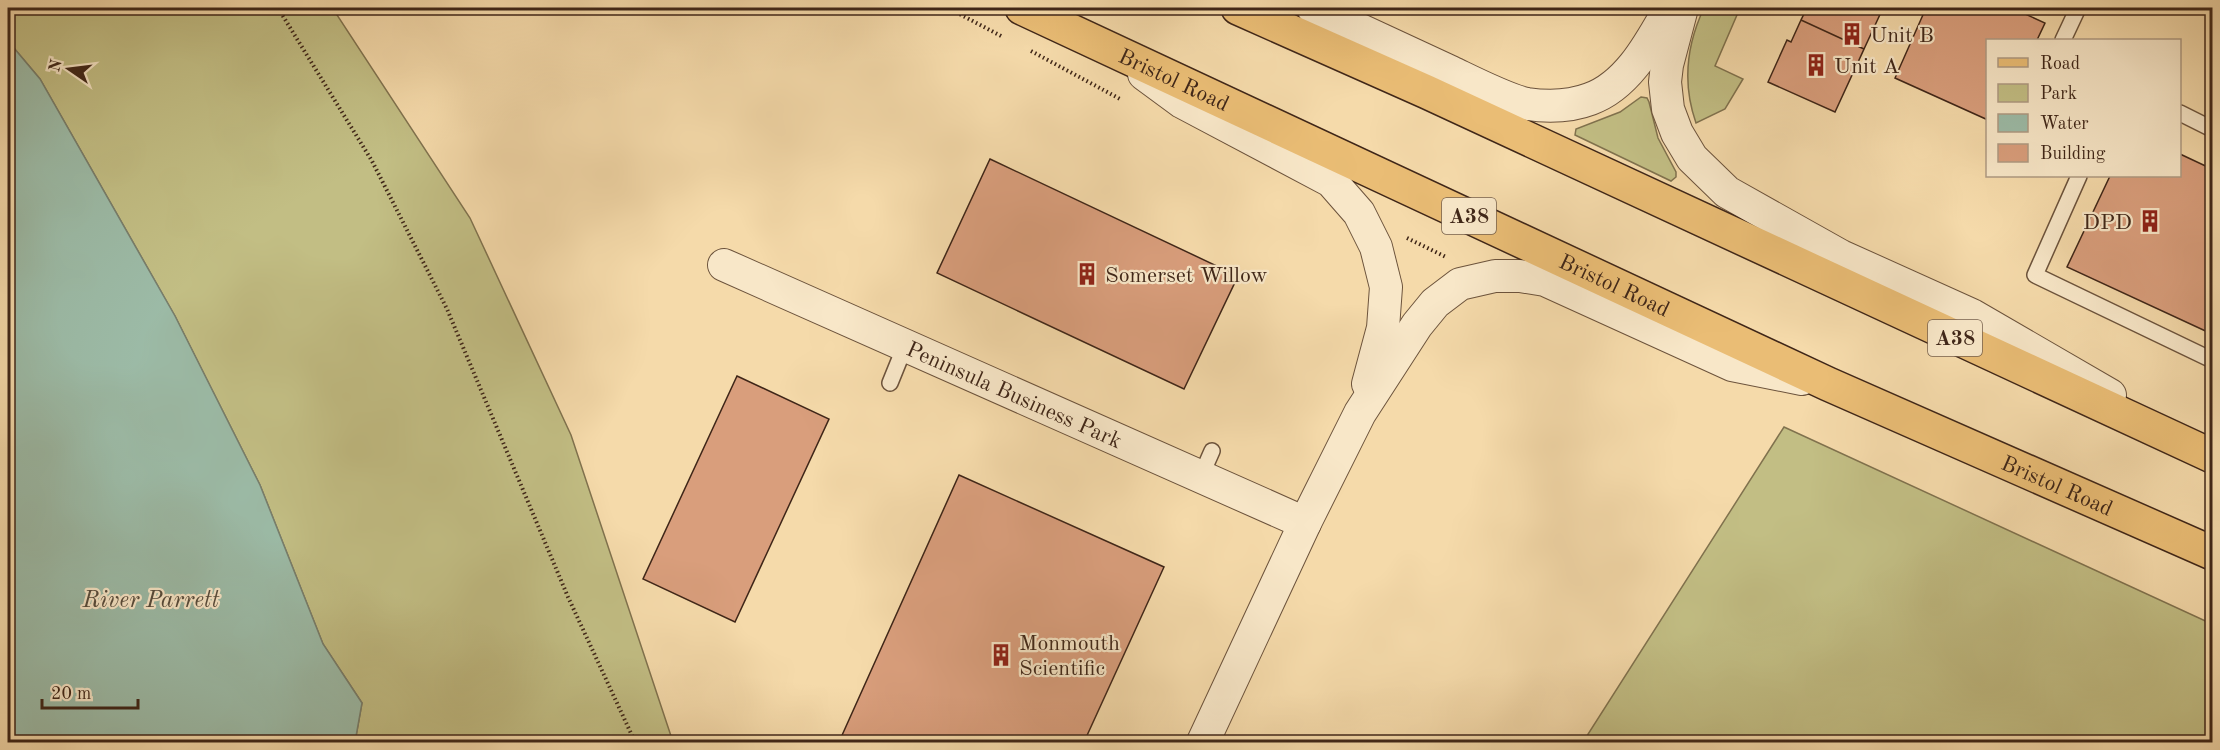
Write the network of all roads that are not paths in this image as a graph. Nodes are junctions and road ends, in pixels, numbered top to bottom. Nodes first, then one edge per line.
1 (1022, 8) edge
2 (1238, 8) edge
3 (1313, 8) edge
4 (1670, 8) edge
5 (1682, 8) edge
6 (2078, 8) edge
7 (2063, 39) edge
8 (1110, 48) junction
9 (2181, 114) edge
10 (2212, 129) edge
11 (2079, 177) edge
12 (724, 265) dead end
13 (905, 346) junction
14 (2212, 360) edge
15 (890, 383) dead end
16 (1828, 384) junction
17 (1360, 413) junction
18 (2212, 455) edge
19 (1305, 523) junction
20 (2212, 553) edge
21 (1203, 742) edge

1 - 8 main road, Bristol Road / A38
2 - 18 main road, A38
3 - 4 street
5 - 18 street
6 - 7 lane
8 - 16 main road, Bristol Road / A38
8 - 17 street
9 - 10 lane
11 - 14 lane
12 - 13 street, Peninsula Business Park
13 - 15 lane
13 - 19 street, Peninsula Business Park
16 - 17 street
16 - 20 main road, Bristol Road / A38
17 - 19 street
19 - 21 street

